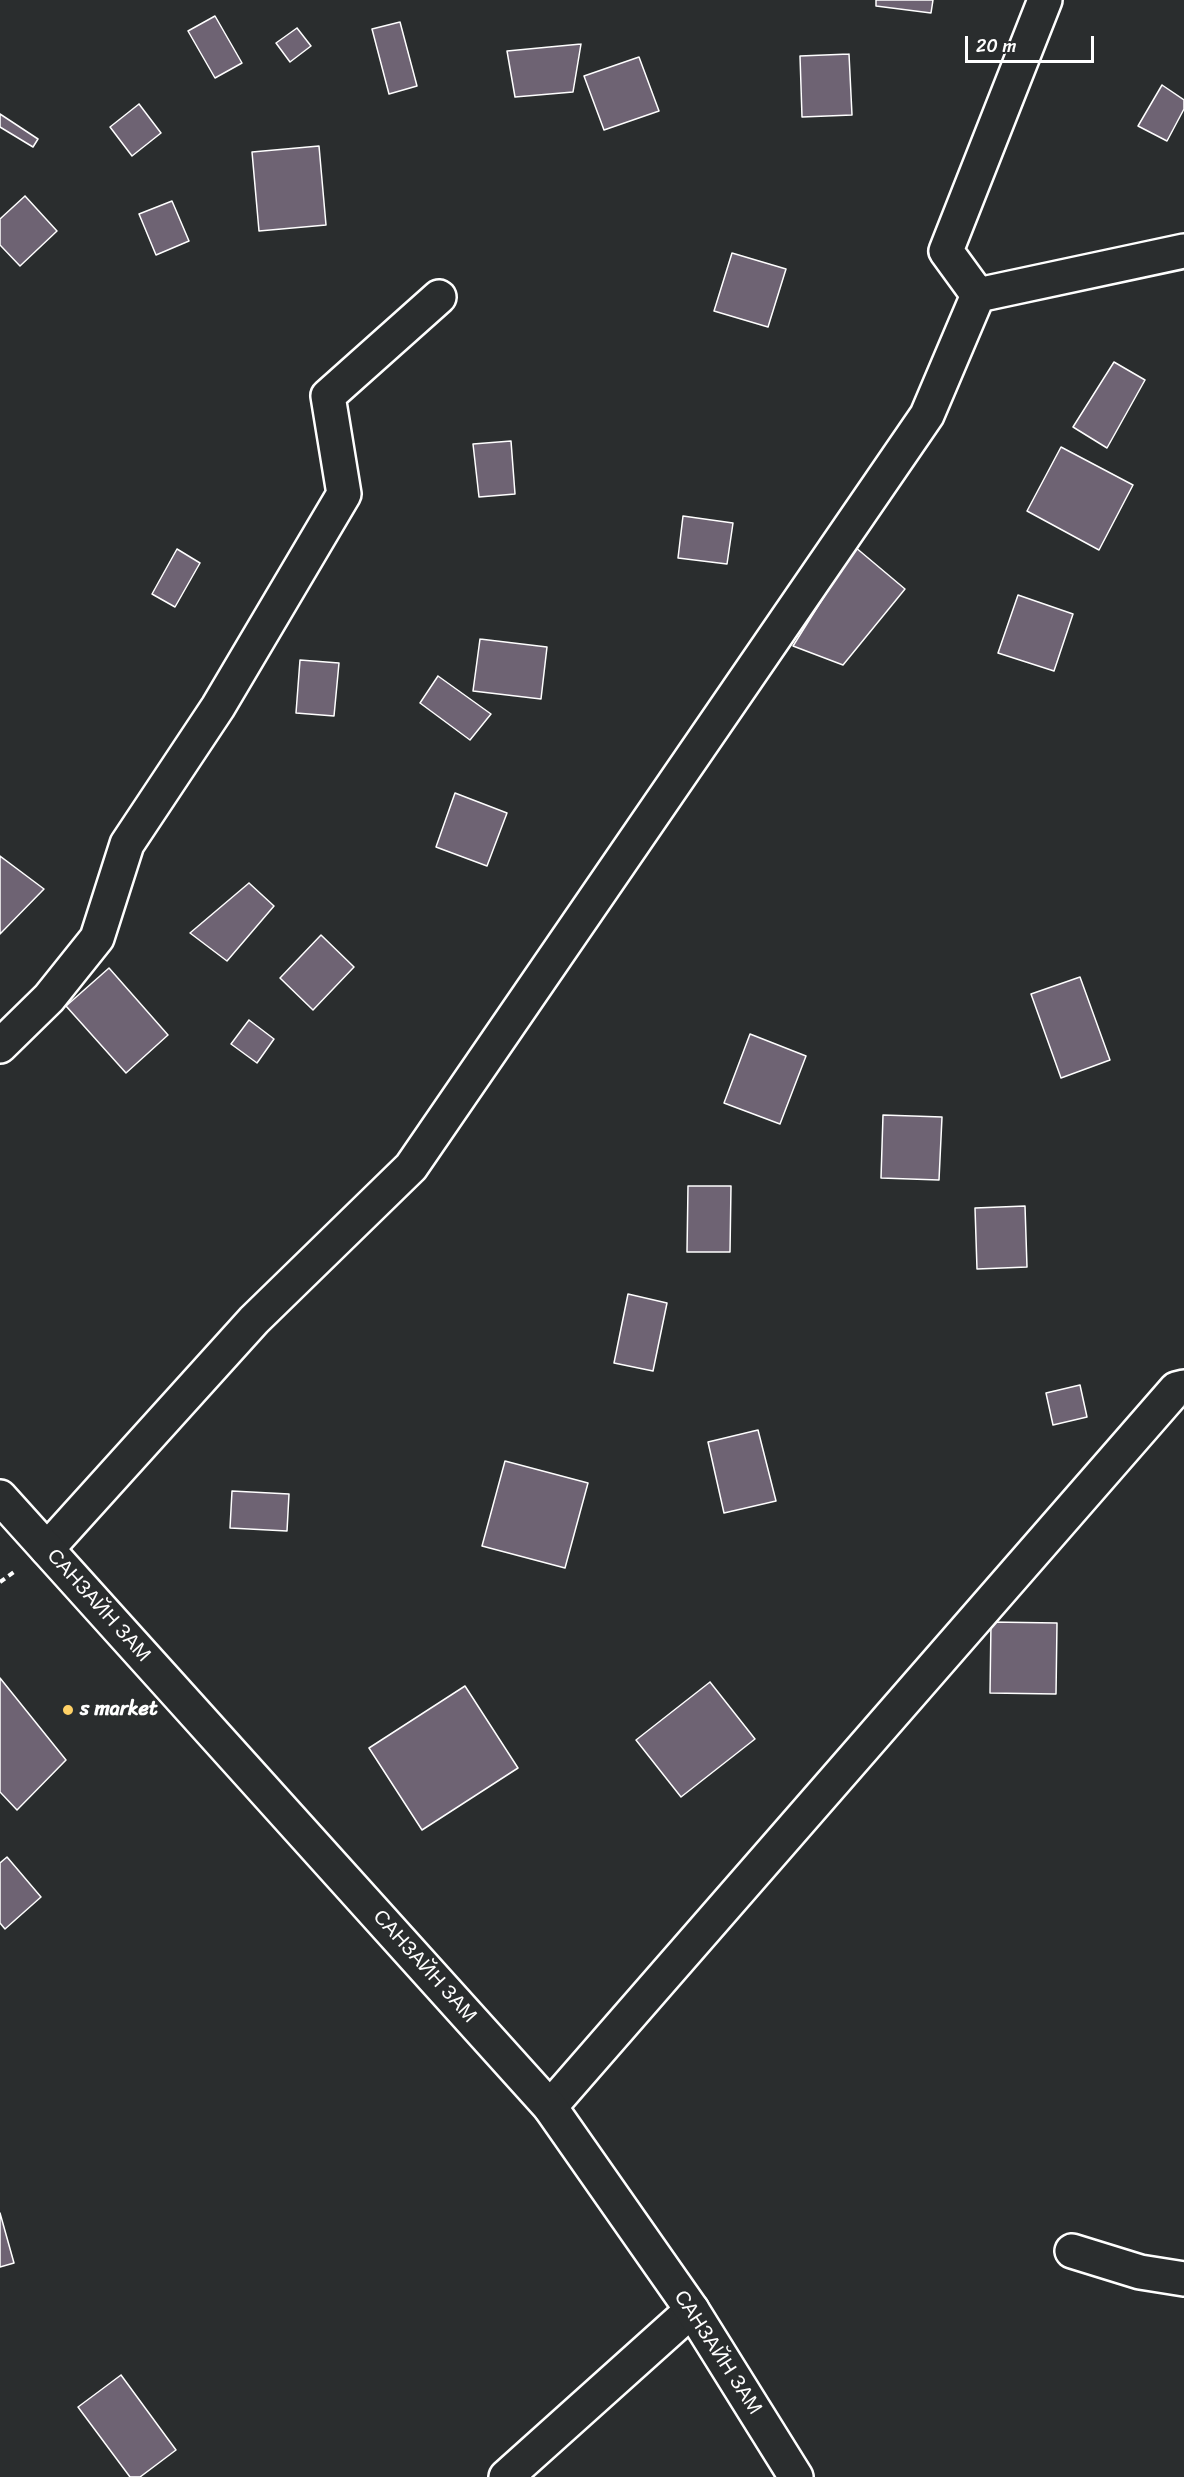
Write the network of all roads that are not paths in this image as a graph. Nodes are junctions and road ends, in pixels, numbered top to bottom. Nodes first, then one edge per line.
1 (1046, 0) edge
2 (1184, 251) edge
3 (978, 295) junction
4 (439, 297) dead end
5 (0, 1046) edge
6 (1184, 1387) edge
7 (0, 1497) edge
8 (47, 1549) junction
9 (550, 2107) junction
10 (1072, 2252) dead end
11 (1184, 2279) edge
12 (692, 2310) junction
13 (506, 2477) edge
14 (796, 2477) edge

1 - 3 street
2 - 3 street
3 - 8 street
4 - 5 street
6 - 9 street
7 - 8 street, САНЗАЙН ЗАМ
8 - 9 street, САНЗАЙН ЗАМ
9 - 12 street, САНЗАЙН ЗАМ
10 - 11 street
12 - 13 street
12 - 14 street, САНЗАЙН ЗАМ

